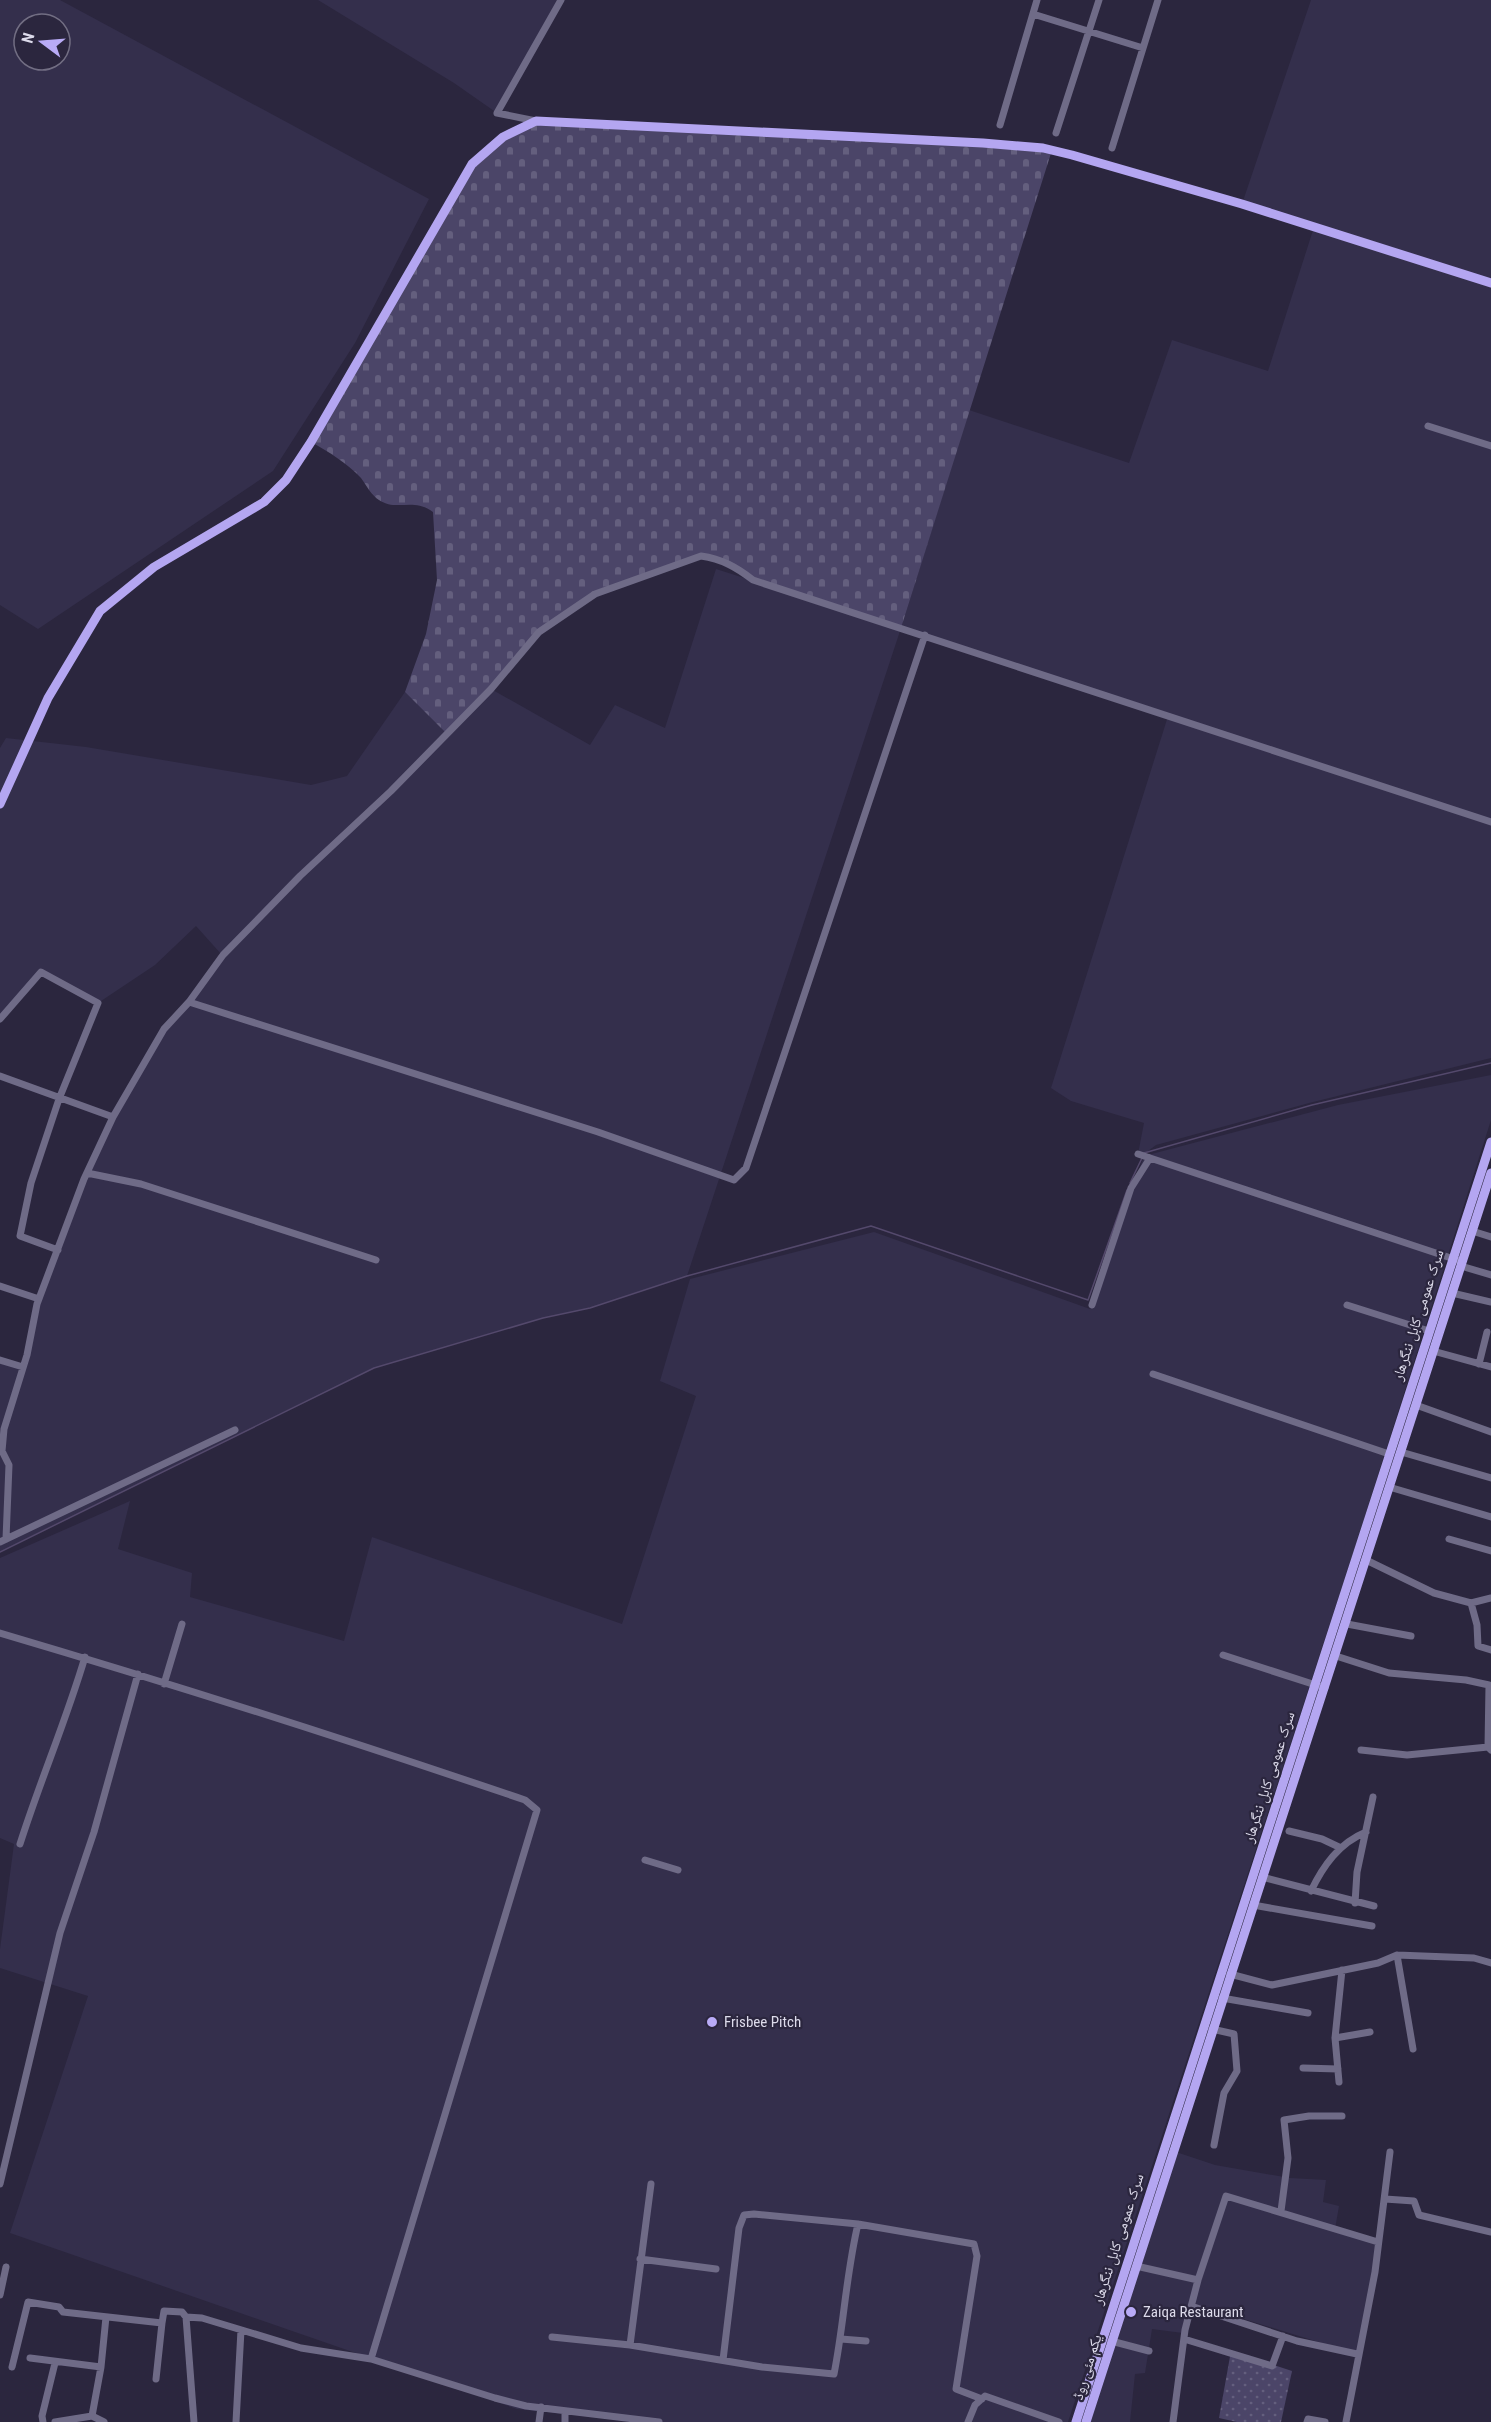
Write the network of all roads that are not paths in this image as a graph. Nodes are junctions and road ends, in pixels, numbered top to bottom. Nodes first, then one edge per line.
1 (561, 0) edge
2 (1037, 0) edge
3 (1099, 0) edge
4 (1158, 0) edge
5 (1033, 14) junction
6 (1089, 31) junction
7 (1143, 48) junction
8 (536, 121) junction
9 (1000, 124) dead end
10 (1056, 134) dead end
11 (1112, 148) dead end
12 (1491, 283) edge
13 (1428, 426) dead end
14 (1491, 446) edge
15 (925, 635) junction
16 (0, 804) edge
17 (1491, 822) edge
18 (189, 1002) junction
19 (0, 1019) edge
20 (0, 1076) edge
21 (59, 1099) junction
22 (113, 1117) junction
23 (1491, 1142) edge
24 (1138, 1154) dead end
25 (1150, 1158) junction
26 (87, 1173) junction
27 (1491, 1173) edge
28 (1487, 1198) edge
29 (1472, 1231) junction
30 (1491, 1237) edge
31 (58, 1250) junction
32 (376, 1260) dead end
33 (1458, 1263) junction
34 (1491, 1275) edge
35 (0, 1286) edge
36 (1452, 1293) junction
37 (39, 1299) junction
38 (1491, 1302) edge
39 (1092, 1305) dead end
40 (1347, 1305) dead end
41 (1429, 1331) junction
42 (1487, 1332) dead end
43 (1433, 1351) junction
44 (0, 1360) edge
45 (1479, 1364) junction
46 (23, 1367) junction
47 (1491, 1367) edge
48 (1154, 1374) dead end
49 (1416, 1405) junction
50 (236, 1430) dead end
51 (1491, 1432) edge
52 (1401, 1452) junction
53 (1389, 1454) junction
54 (1491, 1478) edge
55 (1389, 1487) junction
56 (1491, 1517) edge
57 (1449, 1539) dead end
58 (3, 1541) edge
59 (1491, 1551) edge
60 (1366, 1560) junction
61 (1491, 1598) edge
62 (1471, 1603) junction
63 (182, 1624) dead end
64 (1347, 1624) junction
65 (0, 1633) edge
66 (1411, 1636) dead end
67 (1491, 1650) edge
68 (1223, 1655) dead end
69 (1336, 1656) junction
70 (85, 1657) junction
71 (138, 1674) junction
72 (164, 1684) junction
73 (1315, 1684) junction
74 (1325, 1688) junction
75 (1490, 1748) edge
76 (1361, 1750) dead end
77 (1373, 1797) dead end
78 (1289, 1831) dead end
79 (1366, 1832) junction
80 (20, 1844) dead end
81 (1341, 1848) junction
82 (645, 1860) dead end
83 (678, 1870) dead end
84 (1262, 1877) junction
85 (1311, 1891) junction
86 (1355, 1903) junction
87 (1253, 1905) junction
88 (1374, 1906) dead end
89 (1372, 1926) dead end
90 (1397, 1955) junction
91 (1491, 1963) edge
92 (1342, 1970) junction
93 (1230, 1974) junction
94 (1222, 1998) junction
95 (1308, 2013) dead end
96 (1212, 2029) junction
97 (1370, 2032) dead end
98 (1335, 2038) junction
99 (1413, 2049) dead end
100 (1303, 2068) dead end
101 (1338, 2068) junction
102 (1340, 2082) dead end
103 (1342, 2116) dead end
104 (1214, 2145) dead end
105 (1173, 2151) joint
106 (1390, 2152) dead end
107 (0, 2184) edge
108 (651, 2184) dead end
109 (1385, 2199) junction
110 (1281, 2211) junction
111 (858, 2224) junction
112 (1491, 2232) edge
113 (1378, 2242) junction
114 (640, 2259) junction
115 (6, 2266) dead end
116 (1136, 2266) junction
117 (716, 2269) dead end
118 (1198, 2280) junction
119 (0, 2295) edge
120 (1191, 2306) junction
121 (106, 2317) junction
122 (186, 2317) junction
123 (162, 2323) junction
124 (241, 2330) junction
125 (1283, 2336) junction
126 (552, 2337) dead end
127 (841, 2339) junction
128 (1184, 2339) junction
129 (866, 2341) dead end
130 (1111, 2341) junction
131 (630, 2345) junction
132 (1149, 2351) dead end
133 (1357, 2354) junction
134 (30, 2358) dead end
135 (371, 2359) junction
136 (723, 2360) junction
137 (55, 2363) junction
138 (12, 2367) dead end
139 (101, 2367) junction
140 (156, 2379) dead end
141 (982, 2399) junction
142 (541, 2408) junction
143 (565, 2410) junction
144 (92, 2416) junction
145 (43, 2422) edge
146 (55, 2422) edge
147 (104, 2422) edge
148 (194, 2422) edge
149 (236, 2422) edge
150 (539, 2422) edge
151 (565, 2422) edge
152 (659, 2422) edge
153 (968, 2422) edge
154 (1059, 2422) edge
155 (1076, 2422) edge
156 (1086, 2422) edge
157 (1173, 2422) edge
158 (1307, 2422) edge
159 (1325, 2422) edge
160 (1346, 2422) edge

1 - 8 street
2 - 5 street
3 - 6 street
4 - 7 street
5 - 6 street
5 - 9 street
6 - 7 street
6 - 10 street
7 - 11 street
8 - 12 highway
8 - 16 highway
13 - 14 street
15 - 17 street
15 - 18 street
15 - 18 street
18 - 22 street
19 - 21 street
20 - 21 street
21 - 22 street
21 - 31 street
22 - 26 street
23 - 33 highway, سرک عمومی کابل ننگرهار
24 - 25 street
25 - 33 street
25 - 39 street
26 - 31 street
26 - 32 street
27 - 28 highway, سرک عمومی کابل ننگرهار
28 - 29 highway, سرک عمومی کابل ننگرهار
29 - 30 street
29 - 33 highway, سرک عمومی کابل ننگرهار
31 - 37 street
33 - 34 street
33 - 36 highway, سرک عمومی کابل ننگرهار
33 - 41 highway, سرک عمومی کابل ننگرهار
35 - 37 street
36 - 38 street
36 - 43 highway, سرک عمومی کابل ننگرهار
37 - 46 street
40 - 41 street
41 - 53 highway, سرک عمومی کابل ننگرهار
42 - 45 street
43 - 45 street
43 - 49 highway, سرک عمومی کابل ننگرهار
44 - 46 street
45 - 47 street
46 - 58 street
48 - 53 street
49 - 51 street
49 - 52 highway, سرک عمومی کابل ننگرهار
50 - 58 street
52 - 54 street
52 - 55 highway, سرک عمومی کابل ننگرهار
53 - 73 highway, سرک عمومی کابل ننگرهار
55 - 56 street
55 - 60 highway, سرک عمومی کابل ننگرهار
57 - 59 street
60 - 62 street
60 - 64 highway, سرک عمومی کابل ننگرهار
61 - 62 street
62 - 67 street
63 - 72 street
64 - 66 street
64 - 69 highway, سرک عمومی کابل ننگرهار
65 - 70 street
68 - 73 street
69 - 74 highway, سرک عمومی کابل ننگرهار
69 - 75 street
70 - 71 street
70 - 80 street
71 - 72 street
71 - 107 street
72 - 135 street
73 - 74 street
73 - 155 highway, سرک عمومی کابل ننگرهار
74 - 84 highway, سرک عمومی کابل ننگرهار
75 - 76 street
77 - 79 street
78 - 81 street
79 - 81 street
79 - 86 street
81 - 85 street
82 - 83 street
84 - 85 street
84 - 87 highway, سرک عمومی کابل ننگرهار
85 - 86 street
86 - 88 street
87 - 89 street
87 - 93 highway, سرک عمومی کابل ننگرهار
90 - 91 street
90 - 92 street
90 - 99 street
92 - 93 street
92 - 98 street
93 - 94 highway, سرک عمومی کابل ننگرهار
94 - 95 street
94 - 96 highway, سرک عمومی کابل ننگرهار
96 - 104 street
96 - 105 highway, سرک عمومی کابل ننگرهار
97 - 98 street
98 - 101 street
100 - 101 street
101 - 102 street
103 - 110 street
105 - 116 highway, یکم مئی روڈ
106 - 109 street
108 - 114 street
109 - 112 street
109 - 113 street
110 - 113 street
110 - 118 street
111 - 127 street
111 - 136 street
111 - 141 street
113 - 133 street
114 - 117 street
114 - 131 street
115 - 119 street
116 - 118 street
116 - 130 highway, یکم مئی روڈ
118 - 120 street
120 - 125 street
120 - 128 street
121 - 123 street
121 - 138 street
121 - 139 street
122 - 123 street
122 - 124 street
122 - 148 street
123 - 140 street
124 - 135 street
124 - 149 street
125 - 128 street
125 - 133 street
126 - 131 street
127 - 129 street
127 - 136 street
128 - 157 street
130 - 132 street
130 - 156 highway, یکم مئی روڈ
131 - 136 street
133 - 160 street
134 - 137 street
135 - 142 street
137 - 139 street
137 - 145 street
139 - 144 street
141 - 153 street
141 - 154 street
142 - 143 street
142 - 150 street
143 - 151 street
143 - 152 street
144 - 146 street
144 - 147 street
158 - 159 street

